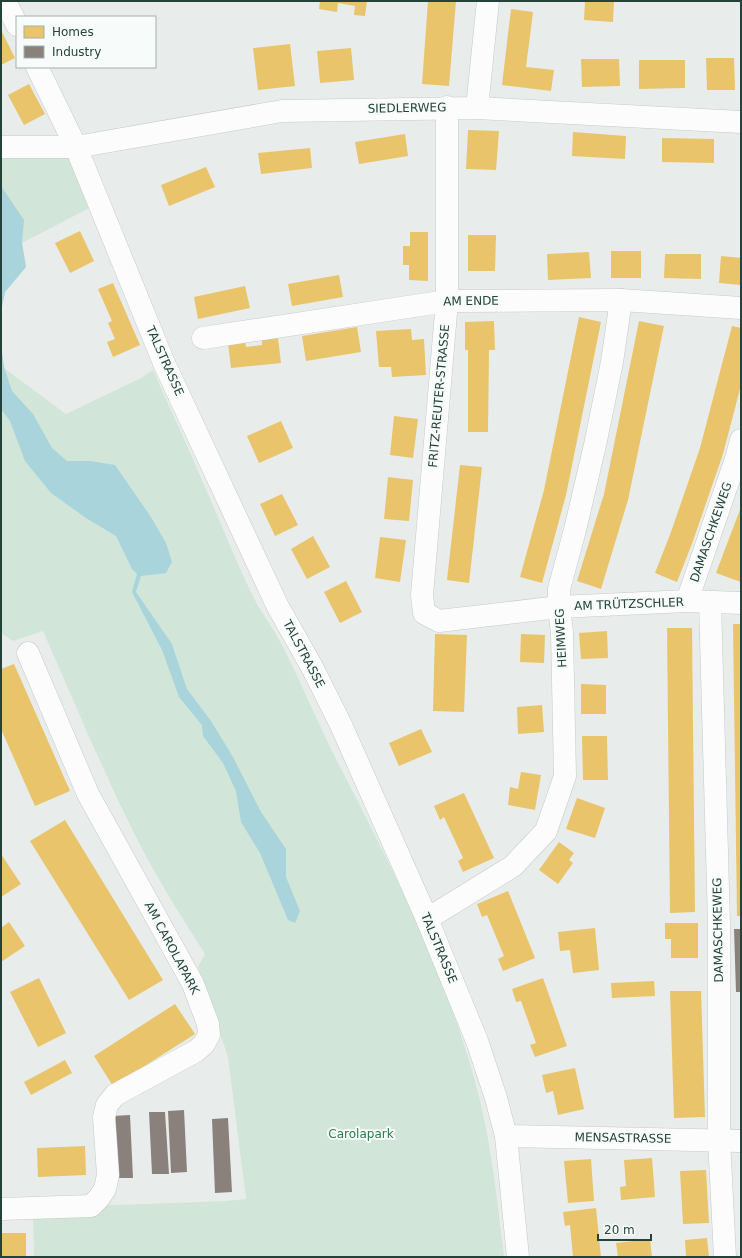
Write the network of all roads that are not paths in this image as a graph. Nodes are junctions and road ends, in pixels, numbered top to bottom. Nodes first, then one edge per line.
1 (5, 1) edge
2 (488, 1) edge
3 (16, 24) edge
4 (37, 68) edge
5 (447, 107) junction
6 (477, 108) junction
7 (741, 122) edge
8 (1, 147) edge
9 (76, 147) junction
10 (621, 300) junction
11 (447, 301) junction
12 (741, 308) edge
13 (203, 338) dead end
14 (741, 440) edge
15 (687, 601) junction
16 (710, 602) junction
17 (741, 603) edge
18 (559, 607) junction
19 (424, 613) joint
20 (28, 653) dead end
21 (427, 919) junction
22 (506, 1136) junction
23 (719, 1140) junction
24 (741, 1141) edge
25 (1, 1209) edge
26 (518, 1257) edge
27 (725, 1257) edge

1 - 3 street
2 - 6 street
4 - 9 street, TALSTRASSE
5 - 6 street, SIEDLERWEG
5 - 9 street, SIEDLERWEG
5 - 11 street, FRITZ-REUTER-STRASSE
6 - 7 street, SIEDLERWEG
8 - 9 street, SIEDLERWEG
9 - 21 street, TALSTRASSE
10 - 11 street, AM ENDE
10 - 12 street, AM ENDE
10 - 18 street, HEIMWEG
11 - 13 street, AM ENDE
11 - 19 street, FRITZ-REUTER-STRASSE
14 - 15 street, DAMASCHKEWEG
15 - 16 street, AM TRÜTZSCHLER
15 - 18 street, AM TRÜTZSCHLER
16 - 17 street, AM TRÜTZSCHLER
16 - 23 street, DAMASCHKEWEG
18 - 19 street, AM TRÜTZSCHLER
18 - 21 street, HEIMWEG
20 - 25 street, AM CAROLAPARK
21 - 22 street, TALSTRASSE
22 - 23 street, MENSASTRASSE
22 - 26 street, TALSTRASSE
23 - 24 street, MENSASTRASSE
23 - 27 street, DAMASCHKEWEG

